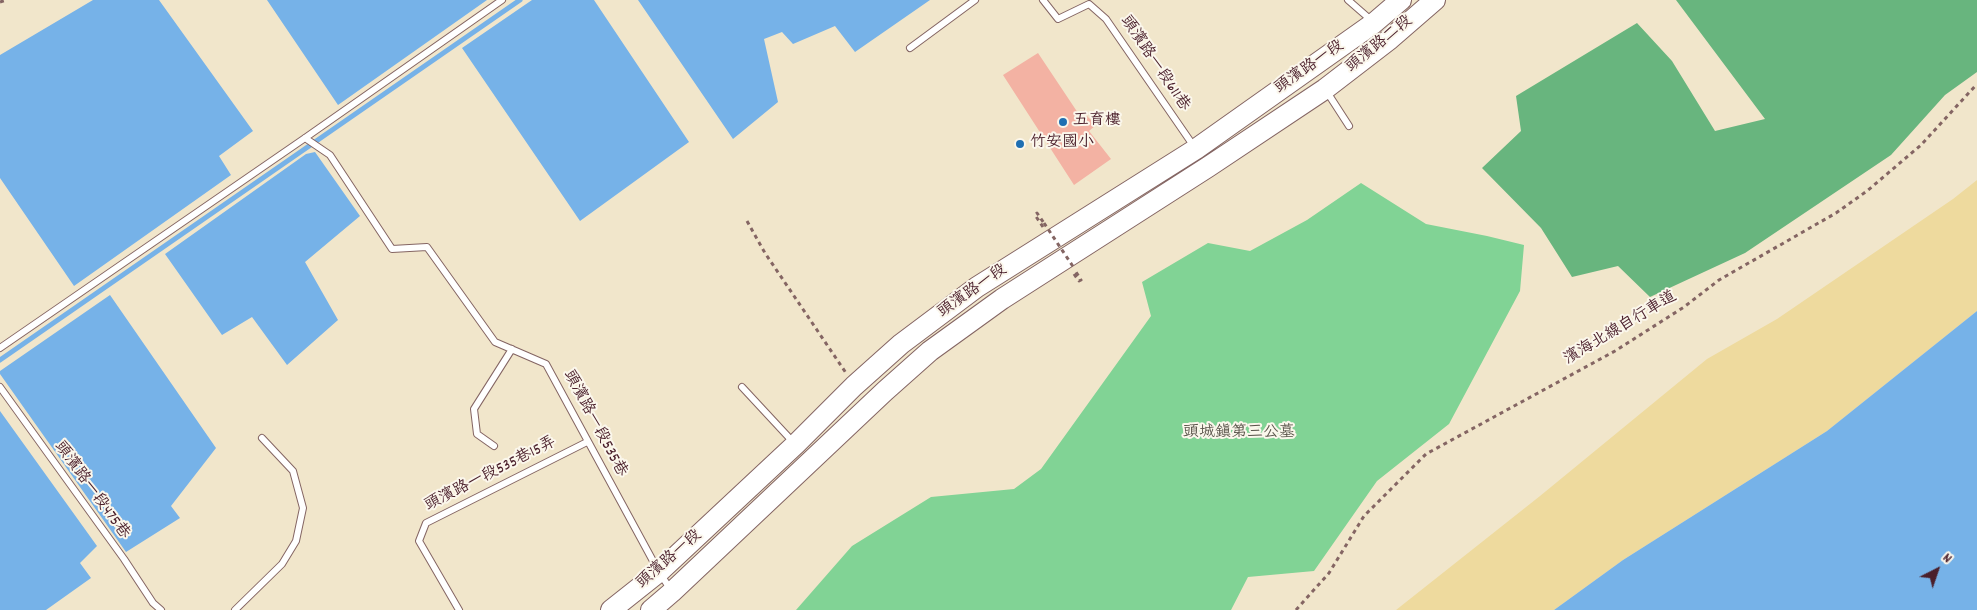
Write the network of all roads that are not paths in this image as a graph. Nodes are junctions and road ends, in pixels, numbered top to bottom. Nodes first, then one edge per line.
1 (502, 0) edge
2 (975, 0) edge
3 (1043, 0) edge
4 (1348, 0) edge
5 (1401, 0) edge
6 (1435, 0) edge
7 (1374, 23) junction
8 (910, 48) dead end
9 (1325, 89) junction
10 (1348, 126) dead end
11 (305, 138) junction
12 (1202, 158) junction
13 (1133, 188) junction
14 (1146, 207) junction
15 (1089, 216) junction
16 (1100, 235) junction
17 (0, 348) edge
18 (512, 349) junction
19 (0, 387) edge
20 (742, 387) dead end
21 (262, 438) dead end
22 (587, 442) junction
23 (796, 444) junction
24 (494, 446) dead end
25 (659, 572) junction
26 (672, 592) junction
27 (649, 601) edge
28 (161, 610) edge
29 (235, 610) edge
30 (459, 610) edge
31 (611, 610) edge

1 - 11 lane
2 - 8 lane
3 - 12 lane, 頭濱路一段611巷
4 - 7 lane
5 - 7 main road, 頭濱路二段
6 - 9 main road, 頭濱路二段
7 - 12 main road, 頭濱路一段
9 - 10 lane
9 - 12 main road, 頭濱路一段
11 - 17 lane
11 - 18 lane, 頭濱路一段535巷
12 - 13 main road, 頭濱路一段
12 - 14 main road, 頭濱路一段
13 - 14 main road
13 - 15 main road, 頭濱路一段
14 - 16 main road, 頭濱路一段
15 - 16 main road
15 - 23 main road, 頭濱路一段
16 - 26 main road, 頭濱路一段
18 - 22 lane, 頭濱路一段535巷
18 - 24 lane
19 - 28 lane, 頭濱路一段475巷
20 - 23 lane
21 - 29 lane
22 - 25 lane, 頭濱路一段535巷
22 - 30 lane, 頭濱路一段535巷15弄
23 - 25 main road, 頭濱路一段
25 - 26 lane, 頭濱路一段535巷
25 - 27 main road, 頭濱路一段
26 - 27 main road, 頭濱路一段
27 - 31 main road, 頭濱路一段

